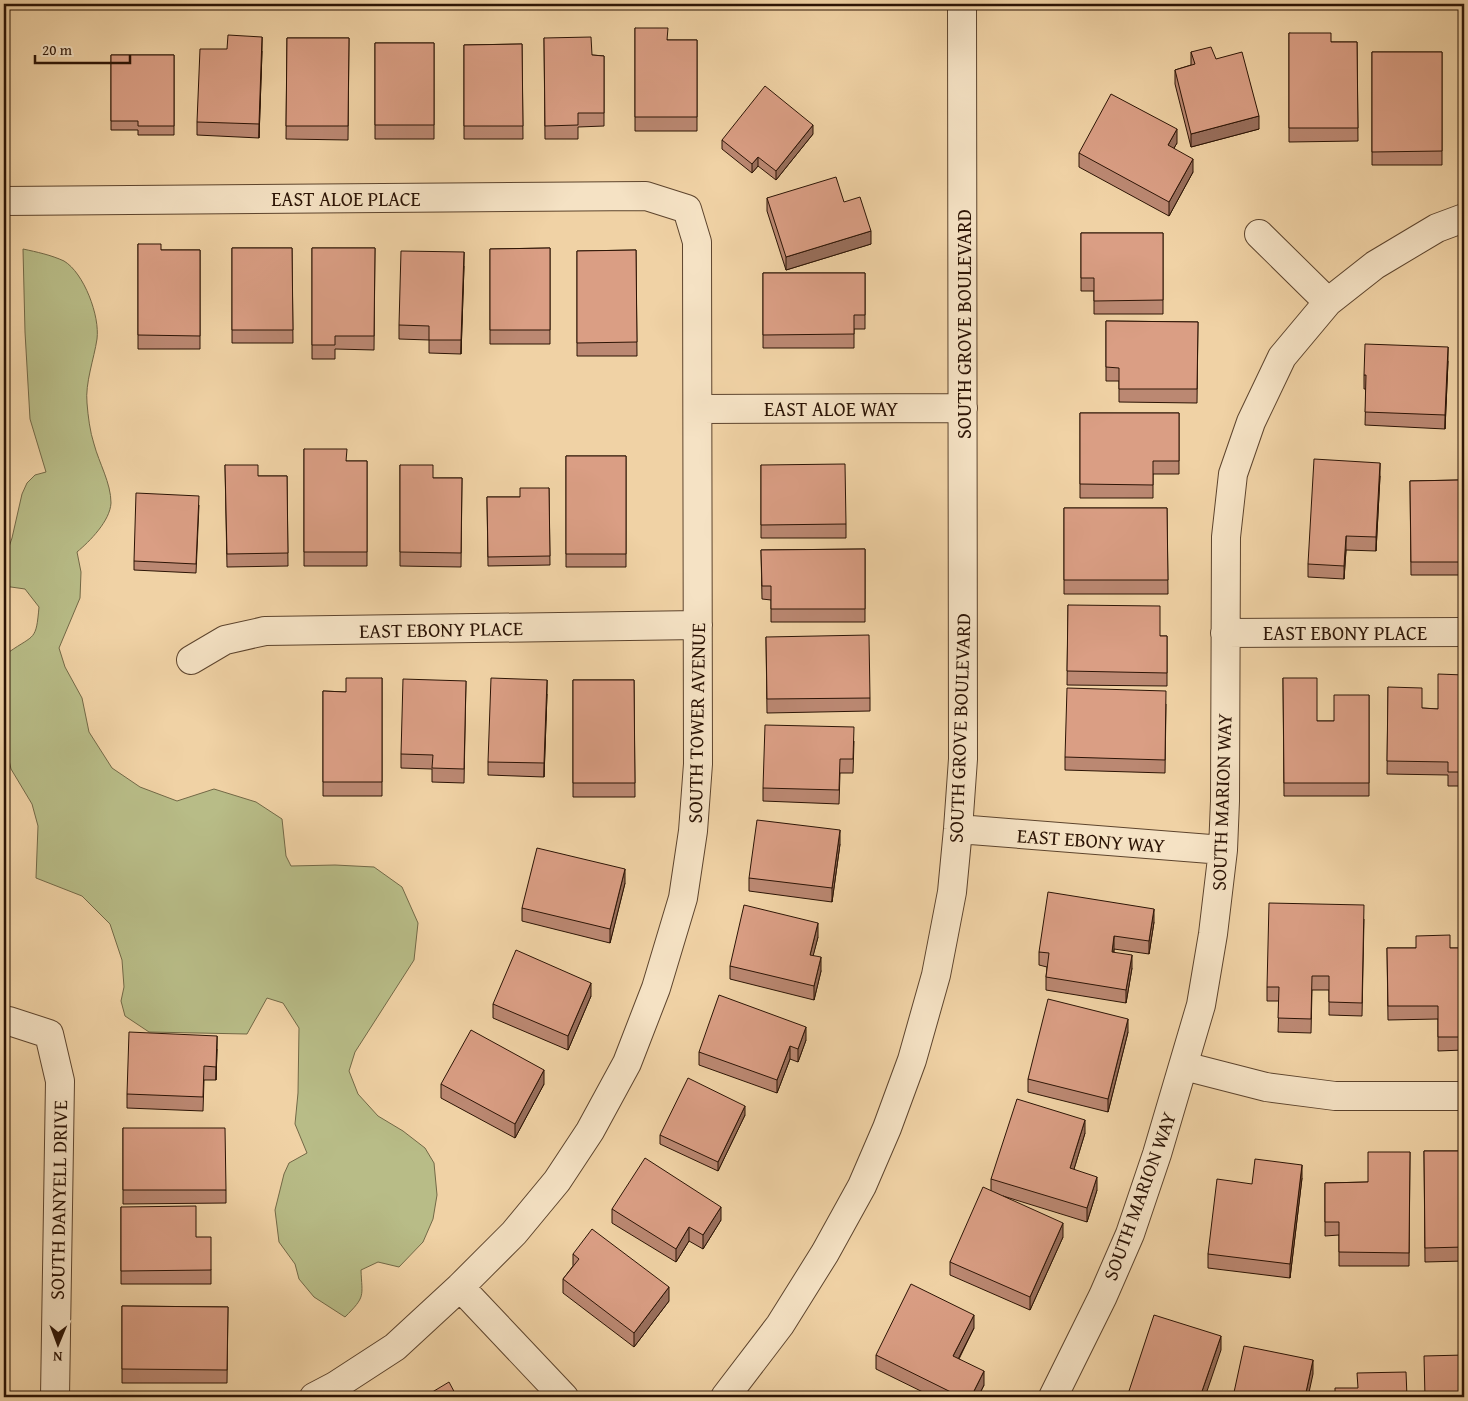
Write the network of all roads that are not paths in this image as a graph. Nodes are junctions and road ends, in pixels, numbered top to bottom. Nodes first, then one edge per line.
1 (962, 4) edge
2 (4, 201) edge
3 (686, 209) joint
4 (1464, 218) edge
5 (1259, 234) dead end
6 (1328, 302) junction
7 (963, 408) junction
8 (698, 409) junction
9 (698, 625) junction
10 (1464, 632) edge
11 (1226, 633) junction
12 (191, 660) dead end
13 (958, 829) junction
14 (1223, 850) junction
15 (4, 1022) edge
16 (1184, 1066) junction
17 (1464, 1096) edge
18 (460, 1287) junction
19 (55, 1397) edge
20 (314, 1397) edge
21 (564, 1397) edge
22 (724, 1397) edge
23 (1052, 1397) edge

1 - 7 street, SOUTH GROVE BOULEVARD
2 - 3 street, EAST ALOE PLACE
3 - 8 street, SOUTH TOWER AVENUE
4 - 6 street
5 - 6 street
6 - 11 street, SOUTH MARION WAY
7 - 8 street, EAST ALOE WAY
7 - 13 street, SOUTH GROVE BOULEVARD
8 - 9 street, SOUTH TOWER AVENUE
9 - 12 street, EAST EBONY PLACE
9 - 18 street, SOUTH TOWER AVENUE
10 - 11 street, EAST EBONY PLACE
11 - 14 street, SOUTH MARION WAY
13 - 14 street, EAST EBONY WAY
13 - 22 street, SOUTH GROVE BOULEVARD
14 - 16 street, SOUTH MARION WAY
15 - 19 street, SOUTH DANYELL DRIVE
16 - 17 street
16 - 23 street, SOUTH MARION WAY
18 - 20 street, SOUTH TOWER AVENUE
18 - 21 street

